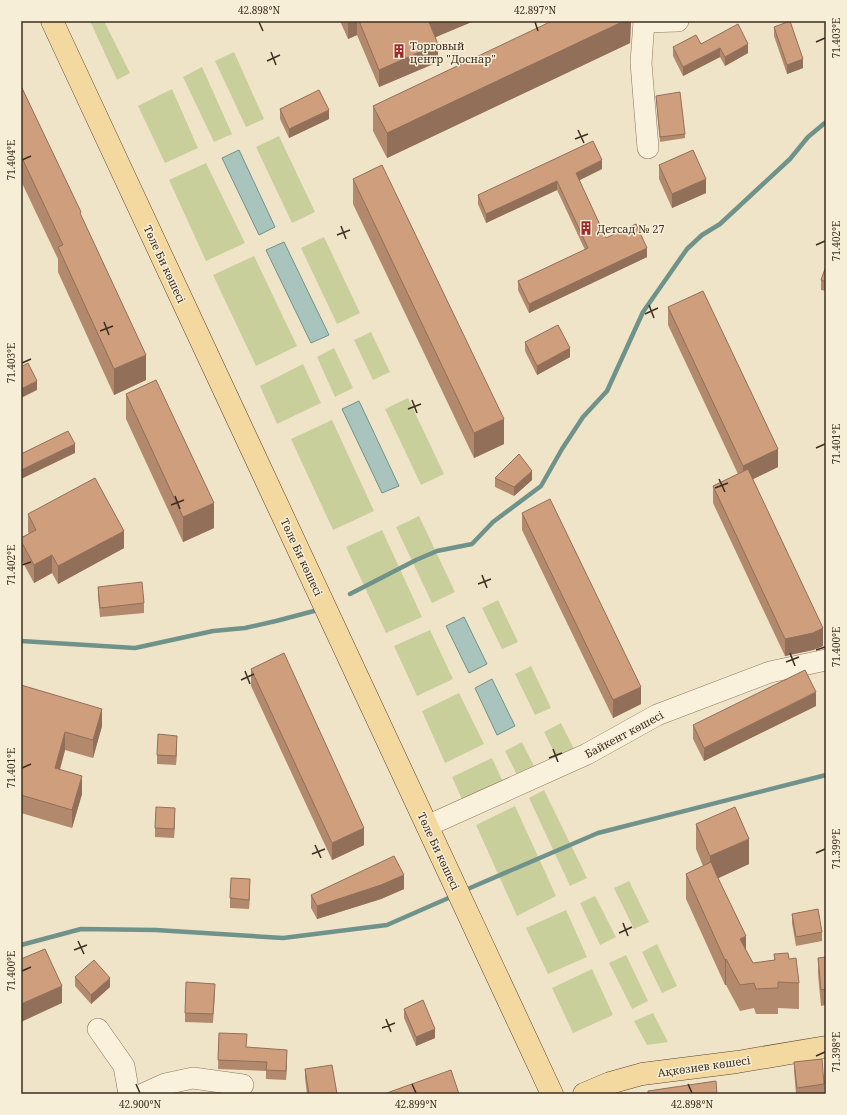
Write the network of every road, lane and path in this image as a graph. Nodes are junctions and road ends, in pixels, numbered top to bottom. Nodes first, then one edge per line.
1 (52, 21) edge
2 (678, 21) edge
3 (644, 22) edge
4 (648, 148) dead end
5 (826, 660) edge
6 (427, 826) junction
7 (98, 1029) dead end
8 (826, 1047) edge
9 (243, 1085) dead end
10 (129, 1094) edge
11 (143, 1094) edge
12 (552, 1094) edge
13 (584, 1094) edge

1 - 6 main road, Төле Би көшесі
2 - 3 street
3 - 4 street
5 - 6 street, Байкент көшесі
6 - 12 main road, Төле Би көшесі
7 - 10 street
8 - 13 main road, Ақкөзиев көшесі
9 - 11 street

